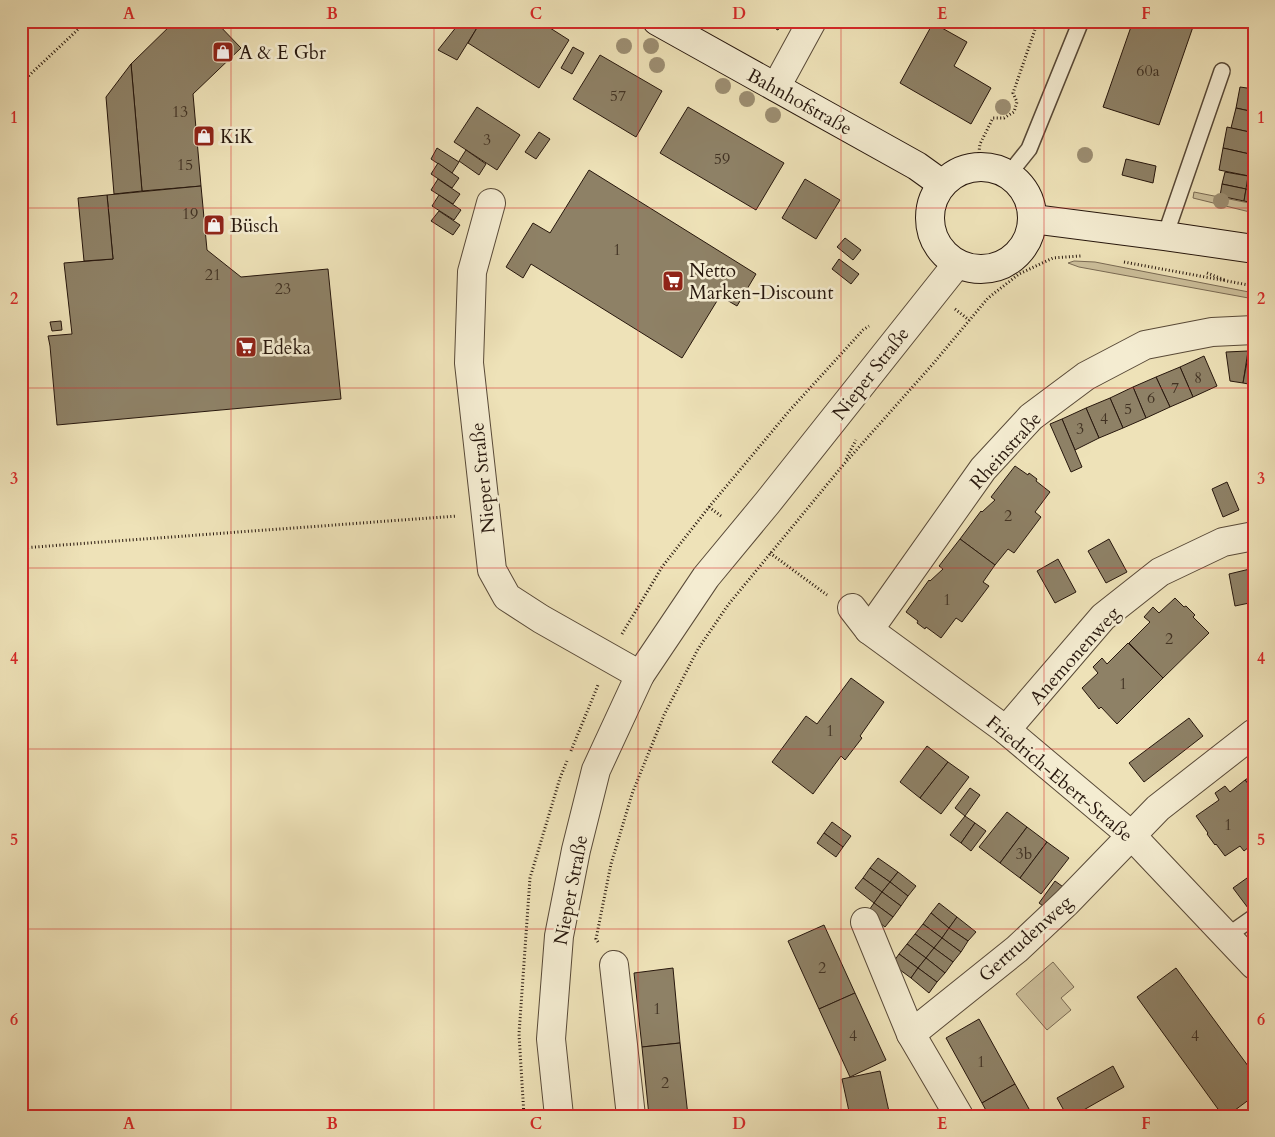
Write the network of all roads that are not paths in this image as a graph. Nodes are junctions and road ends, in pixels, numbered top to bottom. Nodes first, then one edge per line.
1 (657, 21) edge
2 (812, 21) edge
3 (1081, 21) edge
4 (1222, 72) dead end
5 (776, 87) junction
6 (1009, 174) junction
7 (942, 184) junction
8 (491, 203) dead end
9 (1033, 219) junction
10 (1165, 236) junction
11 (1254, 249) edge
12 (957, 264) junction
13 (1254, 330) edge
14 (1254, 536) edge
15 (852, 608) road end
16 (869, 630) junction
17 (640, 675) junction
18 (1006, 730) junction
19 (1254, 733) edge
20 (1132, 835) junction
21 (1254, 917) edge
22 (865, 922) dead end
23 (1227, 936) junction
24 (614, 965) dead end
25 (1254, 965) edge
26 (912, 1034) junction
27 (559, 1116) edge
28 (631, 1116) edge
29 (959, 1116) edge

1 - 5 street, Bahnhofstraße
2 - 5 street
3 - 6 lane
4 - 10 lane
5 - 7 street, Bahnhofstraße
6 - 7 street
6 - 9 street
7 - 12 street
8 - 17 street, Nieper Straße
9 - 10 street
9 - 12 street
10 - 11 street
12 - 17 street, Nieper Straße
13 - 16 street, Rheinstraße
14 - 18 street, Anemonenweg
15 - 16 street, Friedrich-Ebert-Straße
16 - 18 street, Friedrich-Ebert-Straße
17 - 27 street, Nieper Straße
18 - 20 street, Friedrich-Ebert-Straße
19 - 20 street, Gertrudenweg
20 - 23 street, Friedrich-Ebert-Straße
20 - 26 street, Gertrudenweg
21 - 23 lane
22 - 26 street
23 - 25 street, Friedrich-Ebert-Straße
24 - 28 street
26 - 29 street

